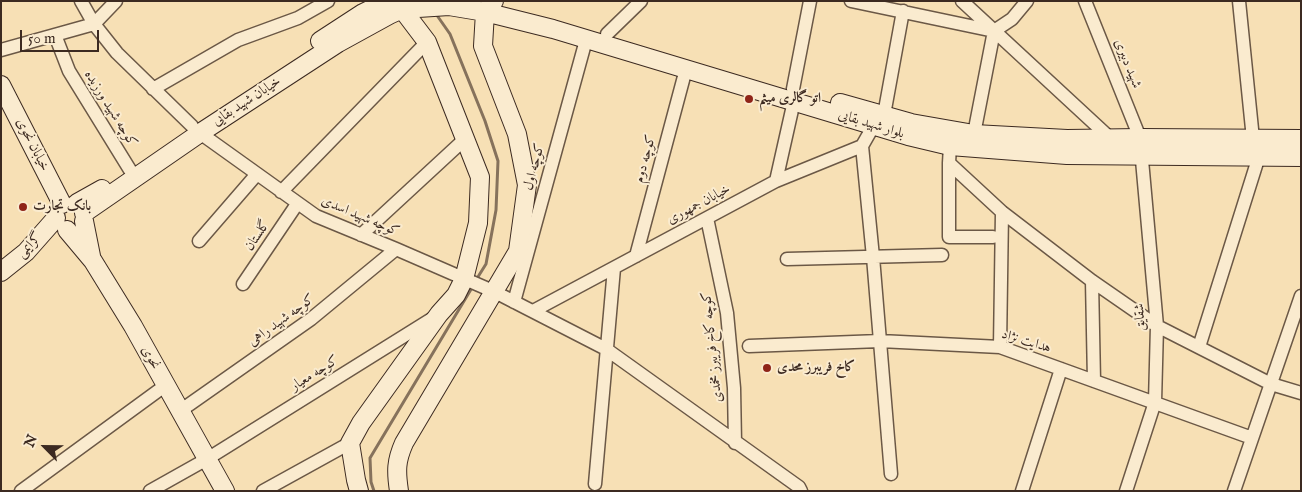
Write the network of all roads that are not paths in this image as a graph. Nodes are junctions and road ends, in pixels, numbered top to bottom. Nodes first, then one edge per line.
1 (81, 1) edge
2 (116, 1) edge
3 (328, 1) edge
4 (640, 1) edge
5 (810, 1) edge
6 (851, 1) edge
7 (962, 1) edge
8 (1027, 1) edge
9 (1085, 1) edge
10 (1240, 1) edge
11 (490, 4) edge
12 (402, 5) edge
13 (903, 11) junction
14 (94, 24) junction
15 (994, 31) junction
16 (607, 34) junction
17 (55, 35) junction
18 (586, 40) junction
19 (427, 42) junction
20 (1, 50) edge
21 (686, 69) junction
22 (1, 85) edge
23 (153, 88) junction
24 (793, 95) junction
25 (879, 120) junction
26 (196, 129) junction
27 (974, 134) junction
28 (466, 138) junction
29 (1110, 138) junction
30 (1140, 138) junction
31 (1253, 138) junction
32 (1301, 139) edge
33 (862, 146) junction
34 (950, 146) junction
35 (1142, 156) junction
36 (1258, 156) junction
37 (1301, 157) edge
38 (949, 163) junction
39 (130, 170) junction
40 (257, 174) junction
41 (776, 182) junction
42 (281, 192) junction
43 (297, 204) junction
44 (1002, 212) junction
45 (71, 217) junction
46 (707, 218) junction
47 (362, 235) junction
48 (993, 237) dead end
49 (200, 240) dead end
50 (396, 248) junction
51 (942, 255) dead end
52 (636, 256) junction
53 (873, 257) junction
54 (787, 259) dead end
55 (614, 268) junction
56 (1, 272) edge
57 (466, 280) junction
58 (1092, 281) junction
59 (242, 284) dead end
60 (495, 292) junction
61 (1301, 296) edge
62 (514, 302) junction
63 (533, 311) junction
64 (439, 314) junction
65 (1157, 326) junction
66 (880, 341) junction
67 (750, 346) dead end
68 (1000, 347) junction
69 (1199, 347) junction
70 (606, 348) junction
71 (1061, 369) junction
72 (1094, 381) junction
73 (1271, 384) junction
74 (166, 385) junction
75 (1301, 393) edge
76 (1155, 402) junction
77 (180, 411) junction
78 (1252, 438) junction
79 (350, 443) junction
80 (736, 443) junction
81 (207, 459) junction
82 (891, 474) dead end
83 (595, 484) dead end
84 (21, 491) edge
85 (150, 491) edge
86 (225, 491) edge
87 (263, 491) edge
88 (360, 491) edge
89 (399, 491) edge
90 (801, 491) edge
91 (1022, 491) edge
92 (1126, 491) edge
93 (1234, 491) edge

1 - 14 street, کوچه شهید اسدی
2 - 14 street
3 - 23 street
4 - 16 street
5 - 24 street
6 - 13 street
7 - 15 street
8 - 15 street
9 - 30 street, شهید دبیری
10 - 31 street
11 - 12 main road, بلوار شهید بقایی
11 - 16 main road, بلوار شهید بقایی
11 - 18 main road, بلوار شهید بقایی
11 - 60 main road
12 - 19 main road
12 - 26 main road, خیابان شهید بقایی
13 - 15 street
13 - 25 street
14 - 17 street
14 - 23 street, کوچه شهید اسدی
15 - 27 street
15 - 29 street
16 - 24 main road, بلوار شهید بقایی
17 - 20 street
17 - 39 street, کوچه شهید ورزیده
18 - 21 main road, بلوار شهید بقایی
18 - 62 street, کوچه اول
19 - 28 main road
19 - 42 street
21 - 24 main road, بلوار شهید بقایی
21 - 52 street, کوچه دوم
22 - 45 main road, خیابان نحوی
23 - 26 street, کوچه شهید اسدی
24 - 25 main road, بلوار شهید بقایی
24 - 41 street
25 - 27 main road, بلوار شهید بقایی
25 - 33 street
25 - 34 main road, بلوار شهید بقایی
26 - 39 main road, خیابان شهید بقایی
26 - 40 street, کوچه شهید اسدی
26 - 45 main road, خیابان شهید بقایی
27 - 29 main road, بلوار شهید بقایی
28 - 47 street
28 - 57 main road
29 - 30 main road, بلوار شهید بقایی
30 - 31 main road, بلوار شهید بقایی
30 - 35 street, شقایق
31 - 32 main road, بلوار شهید بقایی
33 - 41 street, خیابان جمهوری
33 - 53 street
34 - 35 main road, بلوار شهید بقایی
34 - 38 street
35 - 36 main road, بلوار شهید بقایی
35 - 65 street, شقایق
36 - 37 main road, بلوار شهید بقایی
36 - 69 street
38 - 44 street
38 - 48 street
39 - 45 main road, خیابان شهید بقایی
40 - 42 street, کوچه شهید اسدی
40 - 49 street
41 - 46 street, خیابان جمهوری
42 - 43 street, کوچه شهید اسدی
43 - 47 street, کوچه شهید اسدی
43 - 59 street, گلستان
44 - 58 street
44 - 68 street
45 - 56 main road, گرایمی
45 - 74 main road, نحوی
46 - 52 street, خیابان جمهوری
46 - 80 street, کوچه کاخ فریبرز مخمدی
47 - 50 street, کوچه شهید اسدی
50 - 57 street, کوچه شهید اسدی
50 - 77 street, کوچه شهید راهی
51 - 53 street
52 - 55 street, خیابان جمهوری
53 - 54 street
53 - 66 street
55 - 63 street, خیابان جمهوری
55 - 70 street
57 - 60 street, کوچه شهید اسدی
57 - 64 main road
58 - 65 street
58 - 72 street
60 - 62 street, کوچه شهید اسدی
60 - 89 main road
61 - 73 street
62 - 63 street, کوچه شهید اسدی
63 - 70 street, کوچه شهید اسدی
64 - 79 main road
64 - 81 street, کوچه معیار
65 - 69 street
65 - 76 street, شقایق
66 - 67 street, هدایت نژاد
66 - 68 street, هدایت نژاد
66 - 82 street
68 - 71 street, هدایت نژاد
69 - 73 street
70 - 80 street, کوچه شهید اسدی
70 - 83 street
71 - 72 street, هدایت نژاد
71 - 91 street
72 - 76 street, هدایت نژاد
73 - 75 street
73 - 78 street
74 - 77 main road, نحوی
74 - 84 street
76 - 78 street, هدایت نژاد
76 - 92 street, شقایق
77 - 81 main road, نحوی
78 - 93 street
79 - 87 street
79 - 88 main road
80 - 90 street, کوچه شهید اسدی
81 - 85 street, کوچه معیار
81 - 86 main road, نحوی

